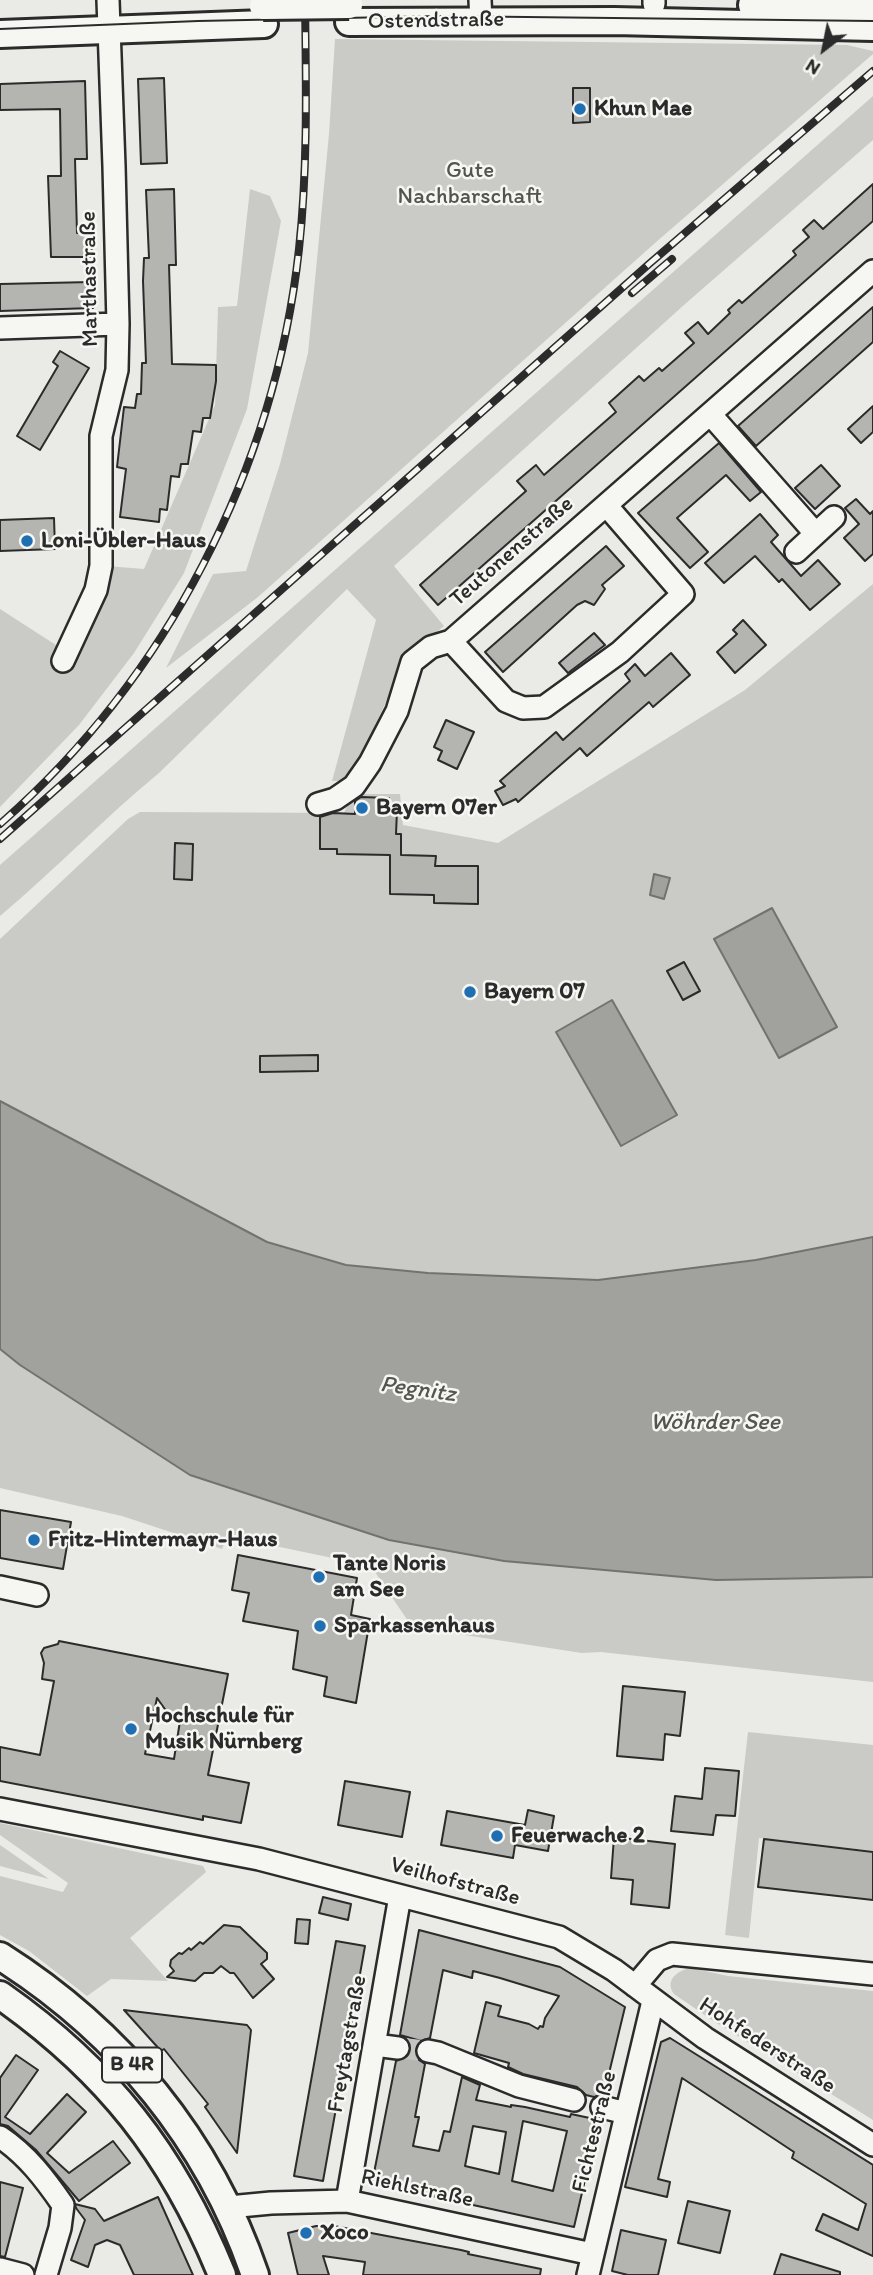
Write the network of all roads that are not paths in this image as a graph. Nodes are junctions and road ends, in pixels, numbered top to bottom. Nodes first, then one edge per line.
1 (654, 2) edge
2 (480, 8) edge
3 (873, 8) edge
4 (108, 14) edge
5 (0, 17) edge
6 (873, 27) edge
7 (0, 34) edge
8 (873, 271) edge
9 (118, 324) junction
10 (0, 328) edge
11 (711, 415) junction
12 (606, 505) junction
13 (834, 517) dead end
14 (815, 533) junction
15 (796, 552) dead end
16 (451, 641) junction
17 (63, 661) dead end
18 (318, 804) dead end
19 (0, 1587) edge
20 (37, 1595) dead end
21 (0, 1809) edge
22 (400, 1896) junction
23 (0, 1956) edge
24 (873, 1974) edge
25 (635, 1986) junction
26 (0, 1995) edge
27 (653, 2001) junction
28 (374, 2045) junction
29 (398, 2048) tunnel mouth
30 (428, 2051) tunnel mouth
31 (574, 2100) dead end
32 (602, 2107) dead end
33 (626, 2113) junction
34 (0, 2137) edge
35 (873, 2145) edge
36 (157, 2149) junction
37 (347, 2201) junction
38 (229, 2207) junction
39 (592, 2254) junction
40 (0, 2269) edge
41 (23, 2275) edge
42 (46, 2275) edge
43 (222, 2275) edge
44 (256, 2275) edge
45 (588, 2275) edge

1 - 2 main road, Ostendstraße
1 - 3 main road, Ostendstraße
2 - 4 main road, Ostendstraße, bridge
2 - 6 main road, Ostendstraße
4 - 5 main road, Ostendstraße
4 - 7 main road, Ostendstraße
4 - 9 street, Marthastraße
8 - 11 street, Teutonenstraße
9 - 10 street
9 - 17 street, Marthastraße
11 - 12 street, Teutonenstraße
11 - 14 street
12 - 16 street, Teutonenstraße
12 - 16 street, Teutonenstraße
13 - 14 street
14 - 15 street
16 - 18 street
19 - 20 street
21 - 22 street, Veilhofstraße
22 - 25 street, Veilhofstraße
22 - 28 street, Freytagstraße
23 - 38 main road, B 4R
24 - 25 street
25 - 27 street, Hohfederstraße
26 - 36 main road, B 4R
27 - 33 street, Fichtestraße
27 - 35 street, Hohfederstraße
28 - 29 street
28 - 37 street, Freytagstraße
30 - 31 street
32 - 33 street
33 - 39 street, Fichtestraße
34 - 42 street
36 - 38 main road, B 4R
36 - 43 main road, B 4R
37 - 38 street, Riehlstraße
37 - 39 street, Riehlstraße
38 - 44 main road, B 4R
39 - 45 street, Fichtestraße
40 - 41 street

